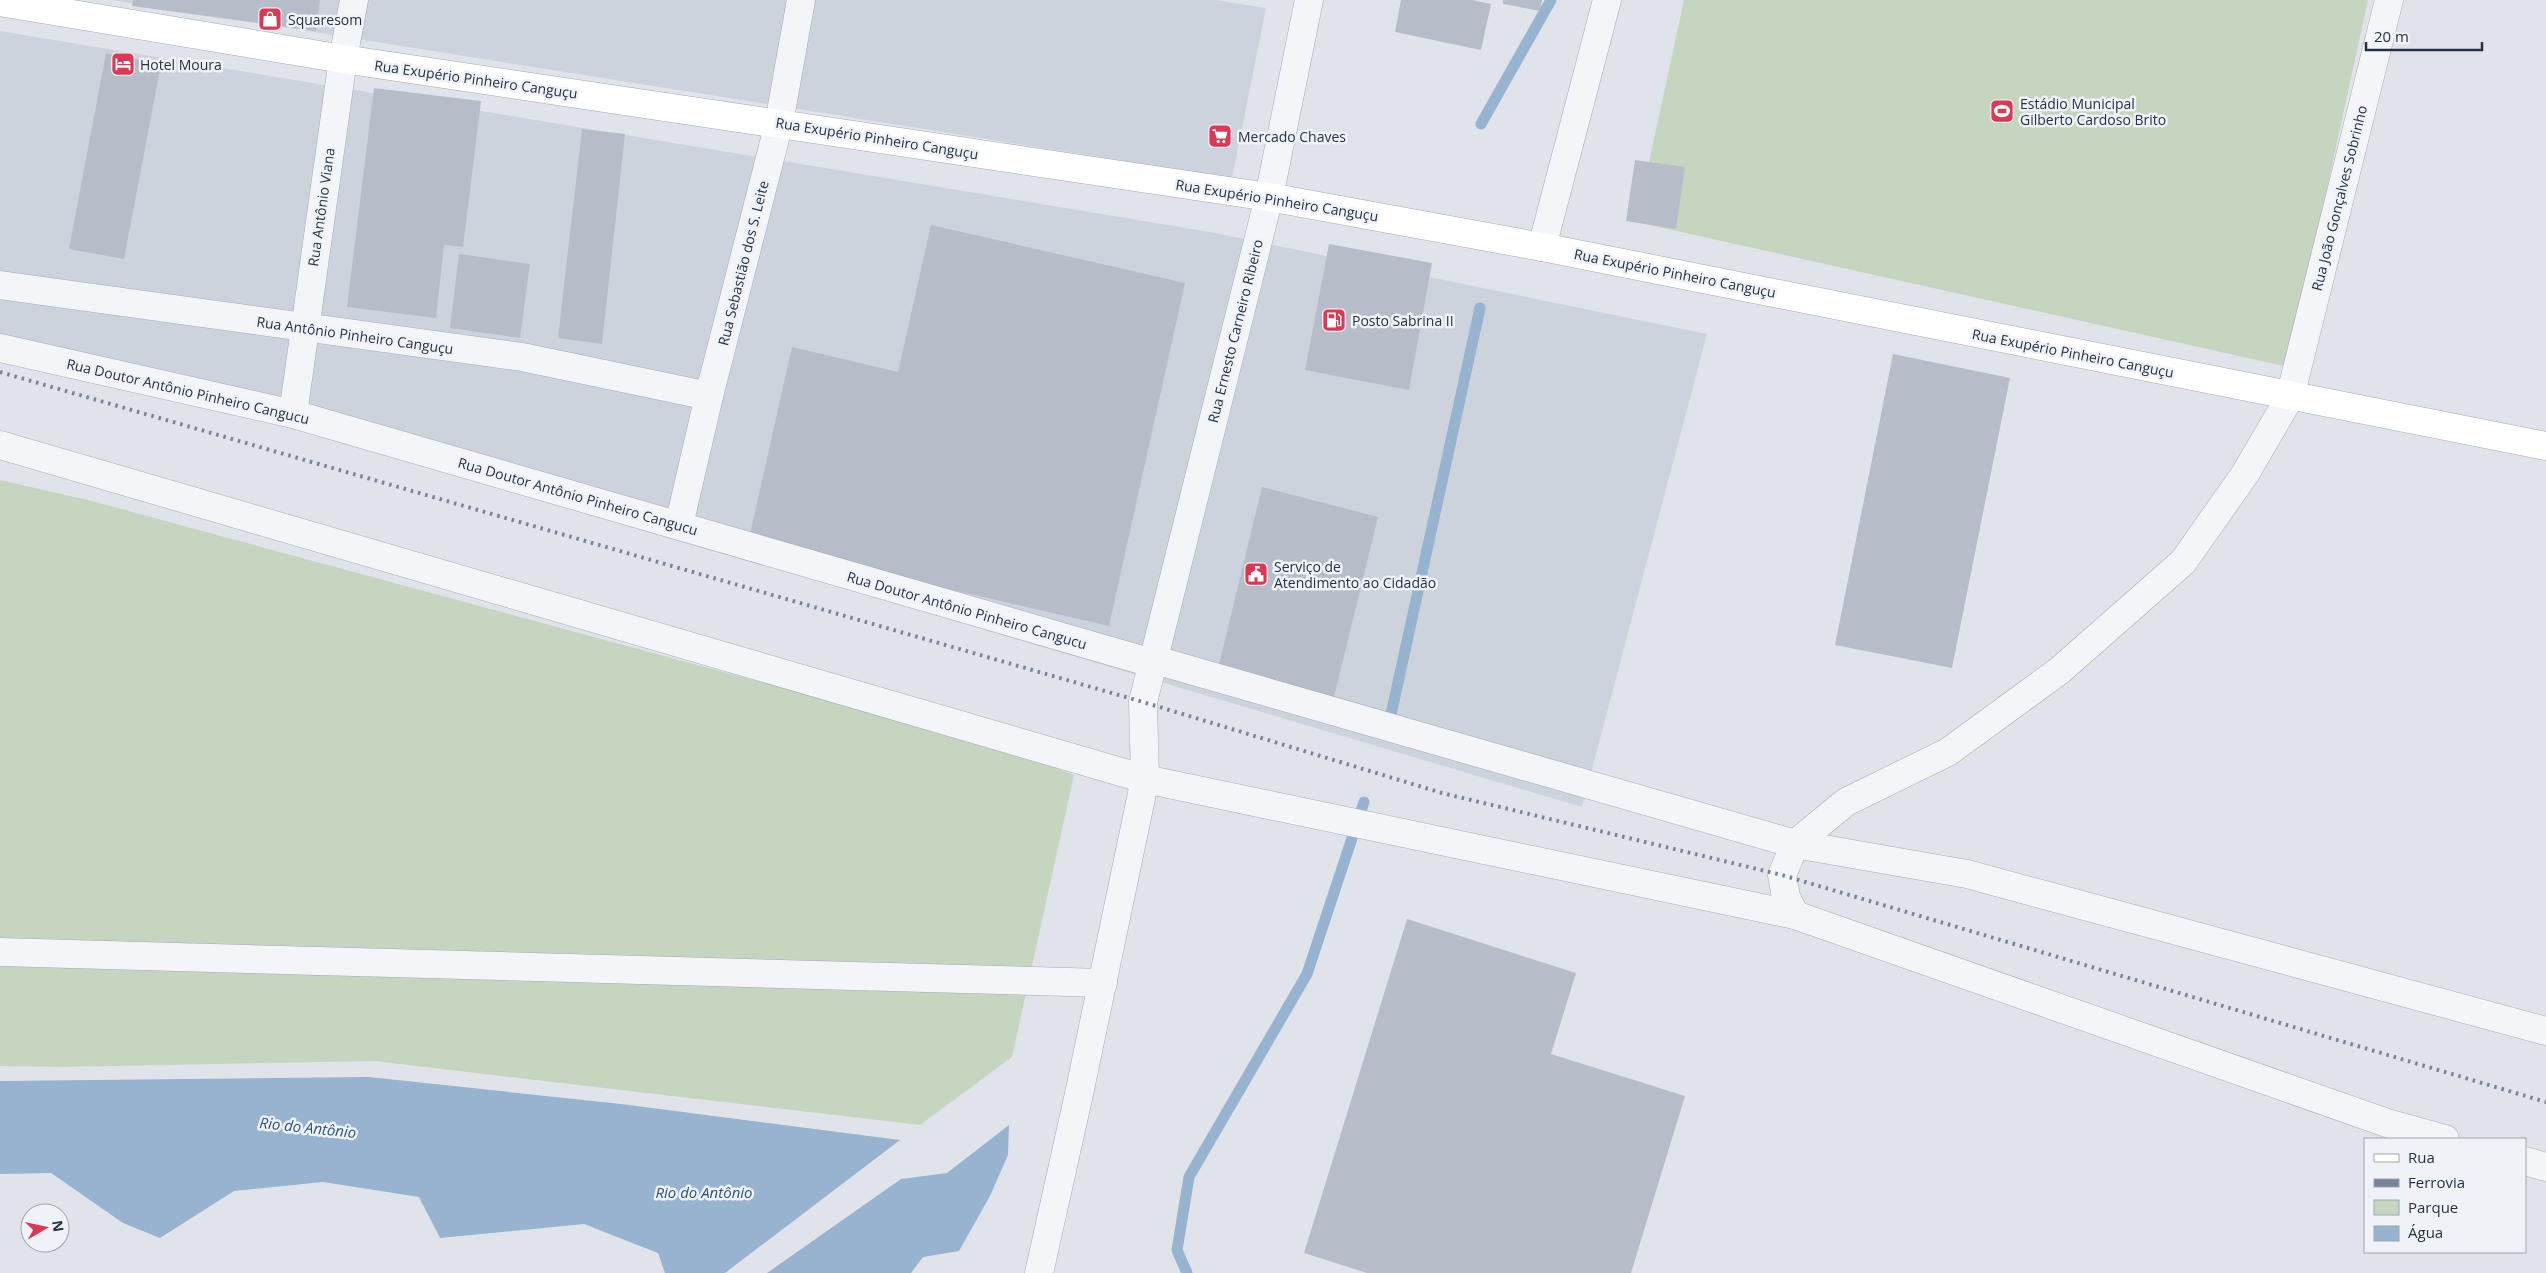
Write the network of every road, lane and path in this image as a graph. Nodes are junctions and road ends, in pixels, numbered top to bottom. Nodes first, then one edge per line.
1 (354, 0) edge
2 (801, 0) edge
3 (1309, 0) edge
4 (1607, 0) edge
5 (2389, 0) edge
6 (0, 2) edge
7 (343, 59) junction
8 (779, 123) junction
9 (1269, 197) junction
10 (1542, 247) junction
11 (0, 284) edge
12 (303, 328) junction
13 (0, 348) edge
14 (709, 396) junction
15 (2290, 397) junction
16 (293, 414) junction
17 (0, 445) edge
18 (2546, 446) edge
19 (680, 526) junction
20 (1152, 660) junction
21 (1145, 779) junction
22 (1795, 844) junction
23 (1795, 915) junction
24 (0, 952) edge
25 (1103, 984) junction
26 (2546, 1031) edge
27 (2441, 1138) edge
28 (2526, 1162) edge
29 (2546, 1167) edge
30 (1039, 1273) edge

1 - 7 street, Rua Antônio Viana
2 - 8 street, Rua Sebastião dos S. Leite
3 - 9 street, Rua Ernesto Carneiro Ribeiro
4 - 10 street
5 - 15 street, Rua João Gonçalves Sobrinho
6 - 7 main road, Rua Exupério Pinheiro Canguçu
7 - 8 main road, Rua Exupério Pinheiro Canguçu
7 - 12 street, Rua Antônio Viana
8 - 9 main road, Rua Exupério Pinheiro Canguçu
8 - 14 street, Rua Sebastião dos S. Leite
9 - 10 main road, Rua Exupério Pinheiro Canguçu
9 - 20 street, Rua Ernesto Carneiro Ribeiro
10 - 15 main road, Rua Exupério Pinheiro Canguçu
11 - 12 street, Rua Antônio Pinheiro Canguçu
12 - 14 street, Rua Antônio Pinheiro Canguçu
12 - 16 street, Rua Antônio Viana
13 - 16 street, Rua Doutor Antônio Pinheiro Cangucu
14 - 19 street, Rua Sebastião dos S. Leite
15 - 18 main road, Rua Exupério Pinheiro Canguçu
15 - 22 street, Rua João Gonçalves Sobrinho
16 - 19 street, Rua Doutor Antônio Pinheiro Cangucu
17 - 21 street
19 - 20 street, Rua Doutor Antônio Pinheiro Cangucu
20 - 21 street, Rua Ernesto Carneiro Ribeiro
20 - 22 street, Rua Doutor Antônio Pinheiro Cangucu
21 - 23 street
21 - 25 street, Rua Ernesto Carneiro Ribeiro
22 - 23 street
22 - 26 street, Rua Doutor Antônio Pinheiro Cangucu
23 - 27 street
24 - 25 street
25 - 30 street, Rua Ernesto Carneiro Ribeiro
28 - 29 street

